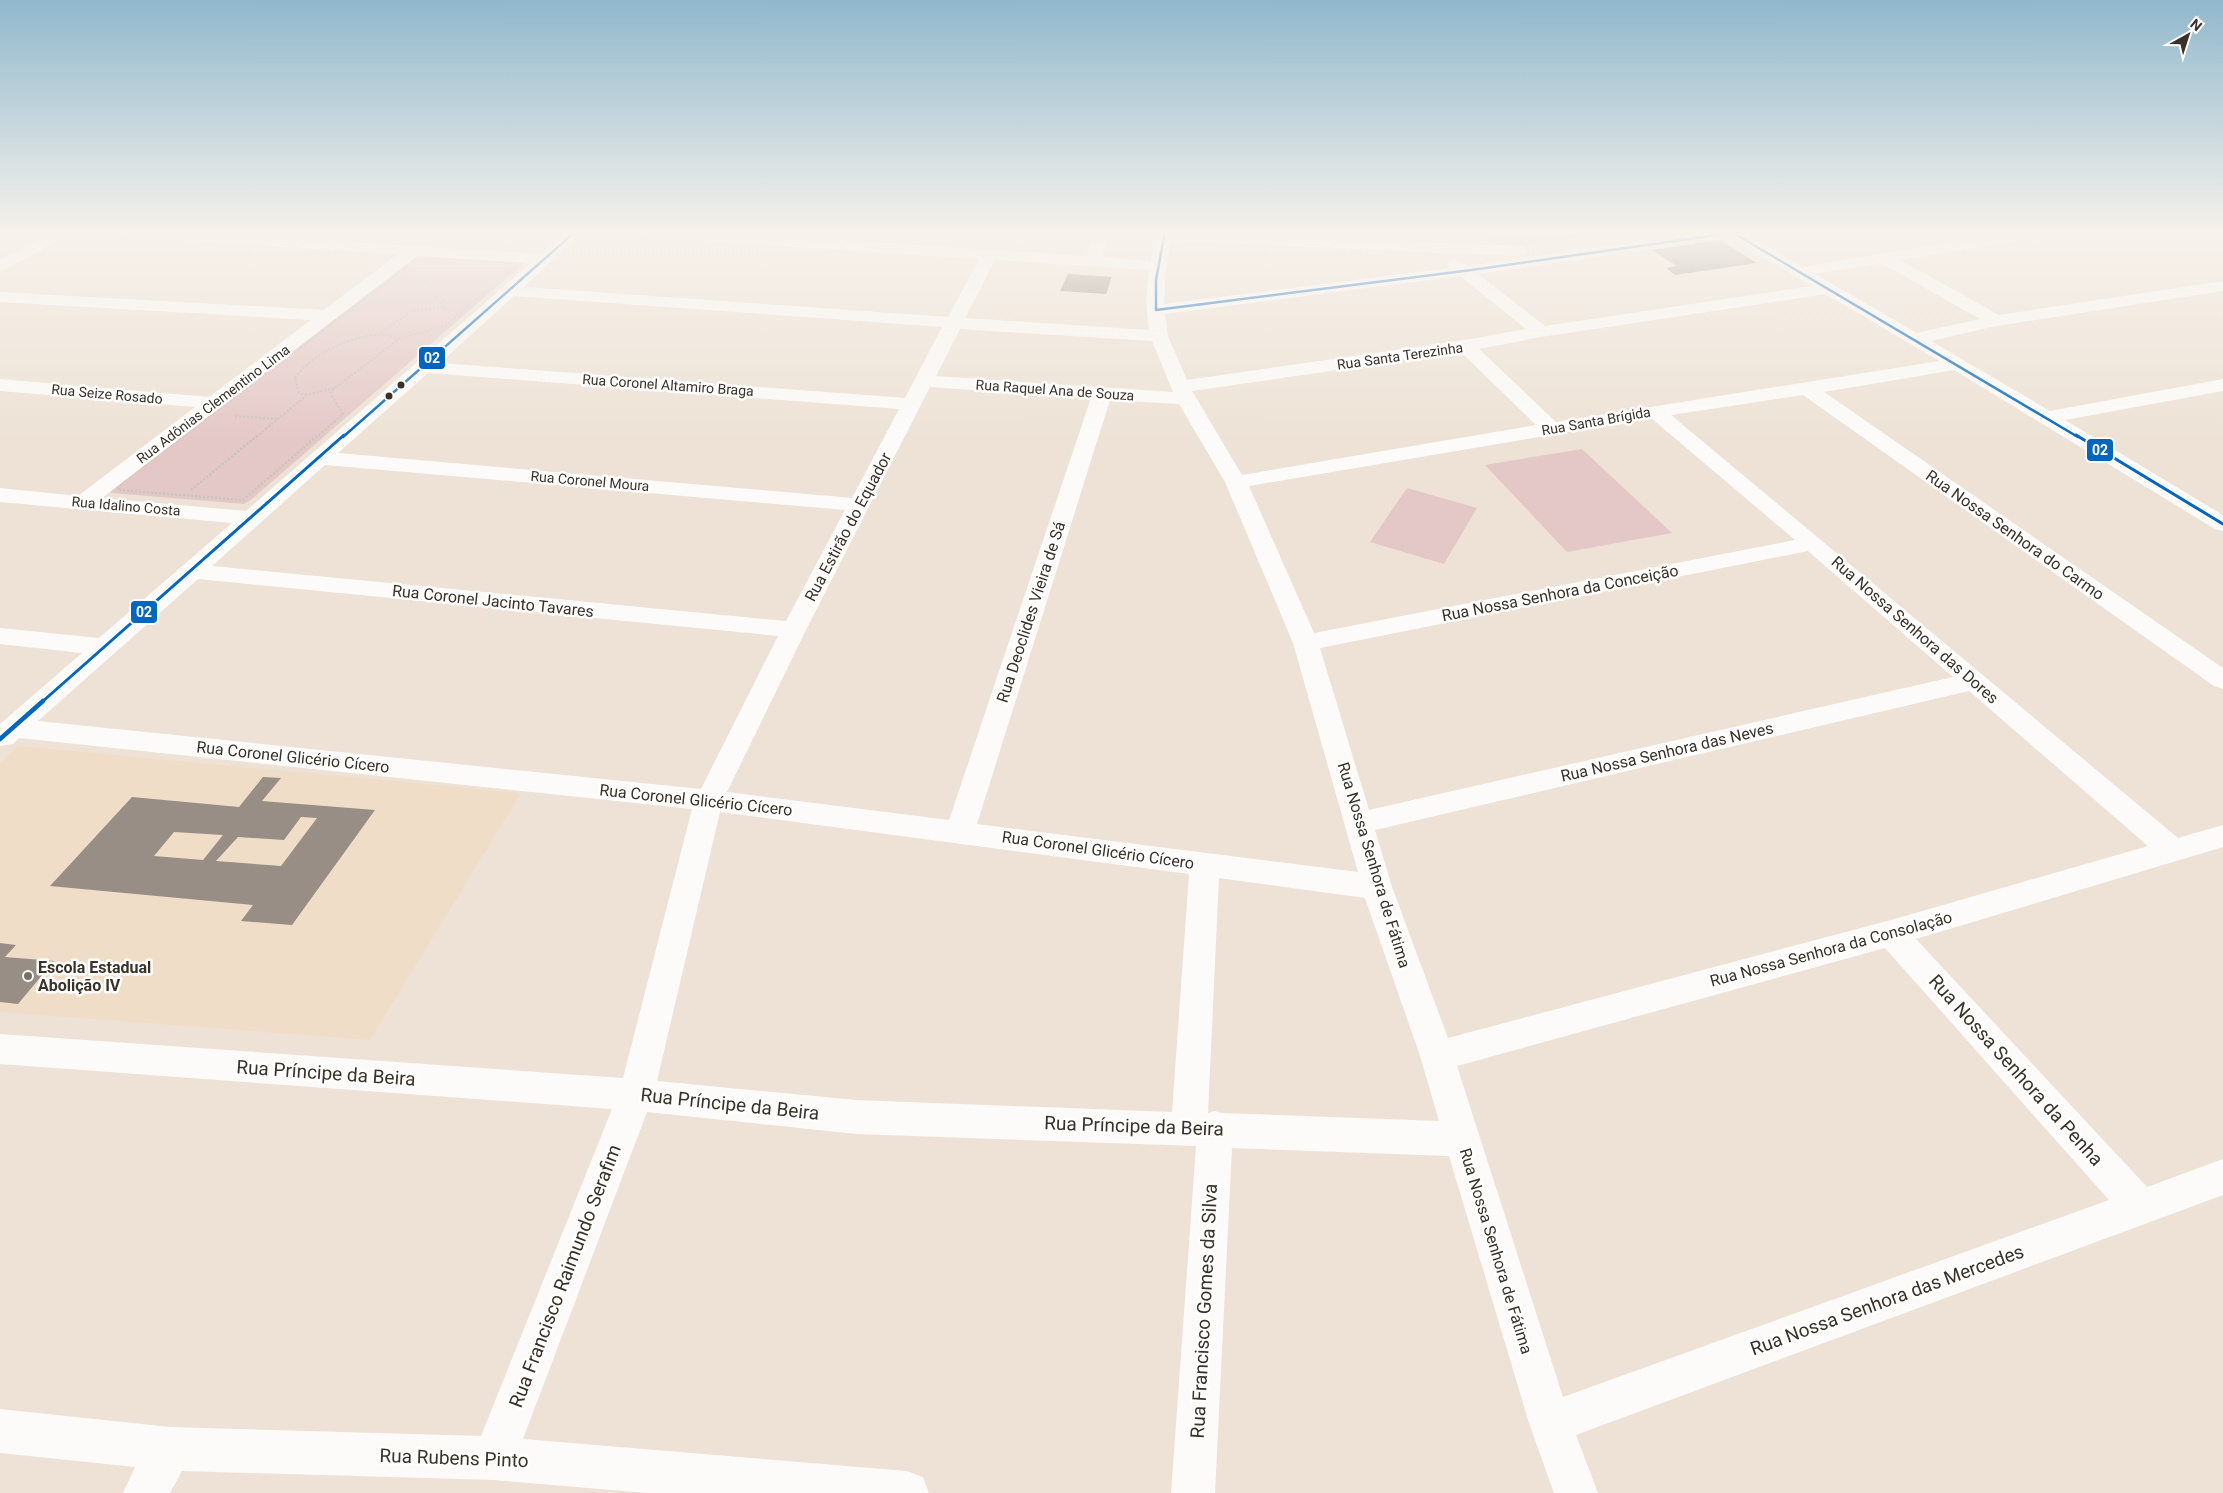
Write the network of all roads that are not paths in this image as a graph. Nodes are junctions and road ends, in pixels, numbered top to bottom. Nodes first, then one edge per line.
1 (64, 301) edge
2 (350, 301) edge
3 (499, 301) edge
4 (640, 301) edge
5 (966, 301) edge
6 (1157, 301) edge
7 (1246, 301) edge
8 (1501, 301) edge
9 (1750, 301) edge
10 (1848, 301) edge
11 (1960, 301) edge
12 (2128, 301) edge
13 (1156, 315) junction
14 (330, 316) junction
15 (1996, 321) junction
16 (954, 324) junction
17 (1541, 332) junction
18 (1915, 339) junction
19 (1465, 346) junction
20 (1957, 364) junction
21 (424, 367) junction
22 (924, 381) junction
23 (0, 385) edge
24 (2223, 385) edge
25 (1807, 389) junction
26 (1102, 393) junction
27 (1183, 393) junction
28 (912, 404) junction
29 (216, 411) junction
30 (1654, 412) junction
31 (2046, 418) junction
32 (1552, 429) junction
33 (321, 458) junction
34 (1236, 482) junction
35 (0, 495) edge
36 (83, 502) junction
37 (860, 504) junction
38 (252, 518) junction
39 (2221, 521) edge
40 (1813, 543) junction
41 (192, 571) junction
42 (794, 630) junction
43 (0, 636) edge
44 (1306, 643) junction
45 (103, 647) junction
46 (2223, 680) edge
47 (1974, 681) junction
48 (6, 734) edge
49 (708, 800) junction
50 (1360, 823) junction
51 (960, 831) junction
52 (2223, 836) edge
53 (2173, 851) junction
54 (1205, 864) junction
55 (1377, 887) junction
56 (1890, 933) junction
57 (0, 1049) edge
58 (1437, 1056) junction
59 (636, 1095) junction
60 (1202, 1128) junction
61 (1461, 1139) junction
62 (2223, 1177) edge
63 (2142, 1208) junction
64 (1550, 1423) junction
65 (0, 1431) edge
66 (170, 1449) junction
67 (494, 1458) junction
68 (146, 1493) edge
69 (907, 1493) edge
70 (1193, 1493) edge
71 (1576, 1493) edge

1 - 14 street
2 - 14 street, Rua Adônias Clementino Lima
3 - 21 street
4 - 16 street
5 - 16 street, Rua Estirão do Equador
6 - 13 street
7 - 13 street
8 - 17 street
9 - 17 street, Rua Santa Terezinha
10 - 18 street
11 - 15 street
12 - 15 street
13 - 16 street
13 - 27 street, Rua Nossa Senhora de Fátima
14 - 29 street, Rua Adônias Clementino Lima
15 - 18 street
16 - 22 street, Rua Estirão do Equador
17 - 19 street, Rua Santa Terezinha
18 - 20 street
19 - 27 street, Rua Santa Terezinha
19 - 32 street
20 - 25 street, Rua Santa Brígida
20 - 31 street
21 - 28 street, Rua Coronel Altamiro Braga
21 - 33 street
22 - 26 street, Rua Raquel Ana de Souza
22 - 28 street, Rua Estirão do Equador
23 - 29 street, Rua Seize Rosado
24 - 31 street
25 - 30 street, Rua Santa Brígida
25 - 46 street, Rua Nossa Senhora do Carmo
26 - 27 street, Rua Raquel Ana de Souza
26 - 51 street, Rua Deoclides Vieira de Sá
27 - 34 street, Rua Nossa Senhora de Fátima
28 - 37 street, Rua Estirão do Equador
29 - 36 street, Rua Adônias Clementino Lima
30 - 32 street, Rua Santa Brígida
30 - 40 street, Rua Nossa Senhora das Dores
31 - 39 street
32 - 34 street, Rua Santa Brígida
33 - 37 street, Rua Coronel Moura
33 - 38 street
34 - 44 street, Rua Nossa Senhora de Fátima
35 - 36 street, Rua Idalino Costa
36 - 38 street, Rua Idalino Costa
37 - 42 street, Rua Estirão do Equador
38 - 41 street
40 - 44 street, Rua Nossa Senhora da Conceição
40 - 47 street, Rua Nossa Senhora das Dores
41 - 42 street, Rua Coronel Jacinto Tavares
41 - 45 street
42 - 49 street, Rua Estirão do Equador
43 - 45 street
44 - 50 street, Rua Nossa Senhora de Fátima
45 - 48 street
47 - 50 street, Rua Nossa Senhora das Neves
47 - 53 street, Rua Nossa Senhora das Dores
48 - 49 street, Rua Coronel Glicério Cícero
49 - 51 street, Rua Coronel Glicério Cícero
49 - 59 street, Rua Francisco Raimundo Serafim
50 - 55 street, Rua Nossa Senhora de Fátima
51 - 54 street, Rua Coronel Glicério Cícero
52 - 53 street, Rua Nossa Senhora da Consolação
53 - 56 street, Rua Nossa Senhora da Consolação
54 - 55 street, Rua Coronel Glicério Cícero
54 - 60 street, Rua Francisco Gomes da Silva
55 - 58 street, Rua Nossa Senhora de Fátima
56 - 58 street, Rua Nossa Senhora da Consolação
56 - 63 street, Rua Nossa Senhora da Penha
57 - 59 street, Rua Príncipe da Beira
58 - 61 street, Rua Nossa Senhora de Fátima
59 - 60 street, Rua Príncipe da Beira
59 - 67 street, Rua Francisco Raimundo Serafim
60 - 61 street, Rua Príncipe da Beira
60 - 70 street, Rua Francisco Gomes da Silva
61 - 64 street, Rua Nossa Senhora de Fátima
62 - 63 street, Rua Nossa Senhora das Mercedes
63 - 64 street, Rua Nossa Senhora das Mercedes
64 - 71 street, Rua Nossa Senhora de Fátima
65 - 66 street, Rua Rubens Pinto
66 - 67 street, Rua Rubens Pinto
66 - 68 street
67 - 69 street, Rua Rubens Pinto

